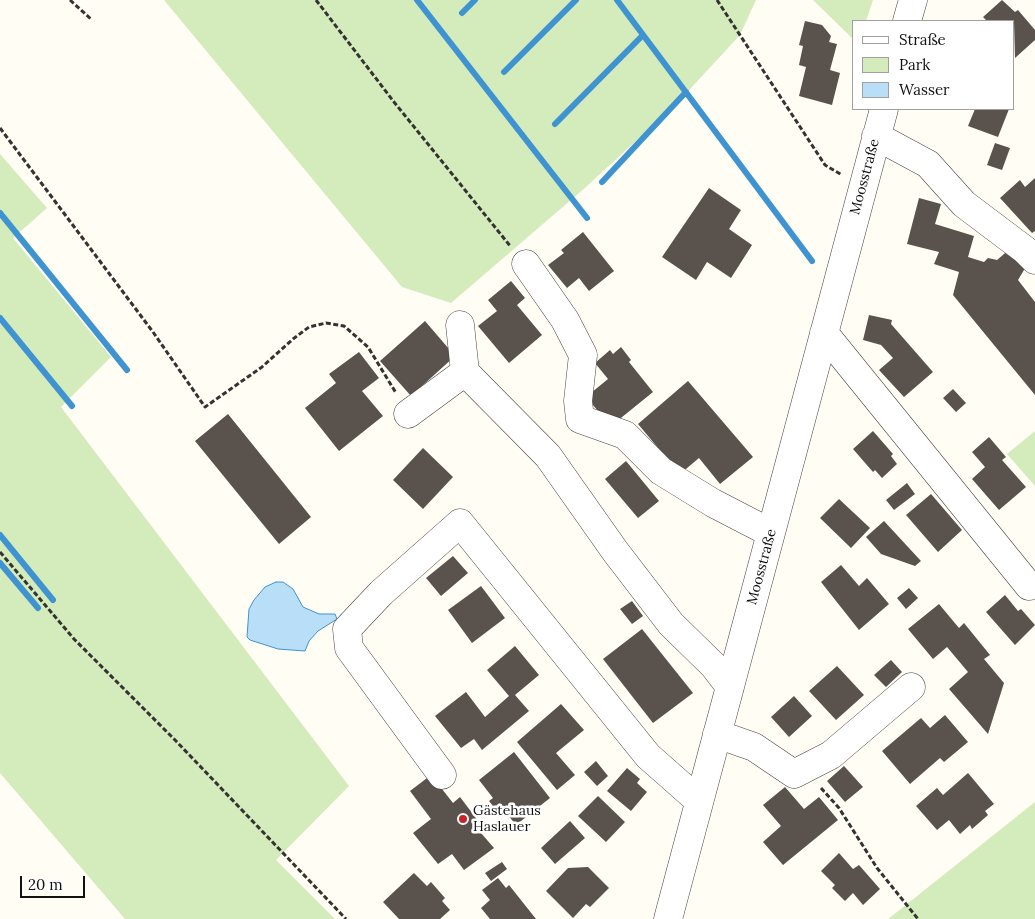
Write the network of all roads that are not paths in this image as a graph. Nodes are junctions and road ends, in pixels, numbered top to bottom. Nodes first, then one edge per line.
1 (913, 0) edge
2 (907, 20) edge
3 (884, 110) edge
4 (876, 136) junction
5 (1035, 260) edge
6 (526, 264) road end
7 (460, 325) dead end
8 (824, 332) junction
9 (465, 372) junction
10 (408, 414) road end
11 (771, 533) junction
12 (1029, 586) dead end
13 (730, 687) junction
14 (912, 687) dead end
15 (717, 734) junction
16 (442, 775) dead end
17 (699, 801) junction
18 (668, 919) edge

1 - 2 street
3 - 4 street, Moosstraße
4 - 5 street
4 - 8 street, Moosstraße
6 - 11 street
7 - 9 street
8 - 11 street, Moosstraße
8 - 12 street
9 - 10 street
9 - 13 street
11 - 13 street, Moosstraße
13 - 15 street, Moosstraße
14 - 15 street
15 - 17 street, Moosstraße
16 - 17 street
17 - 18 street, Moosstraße

